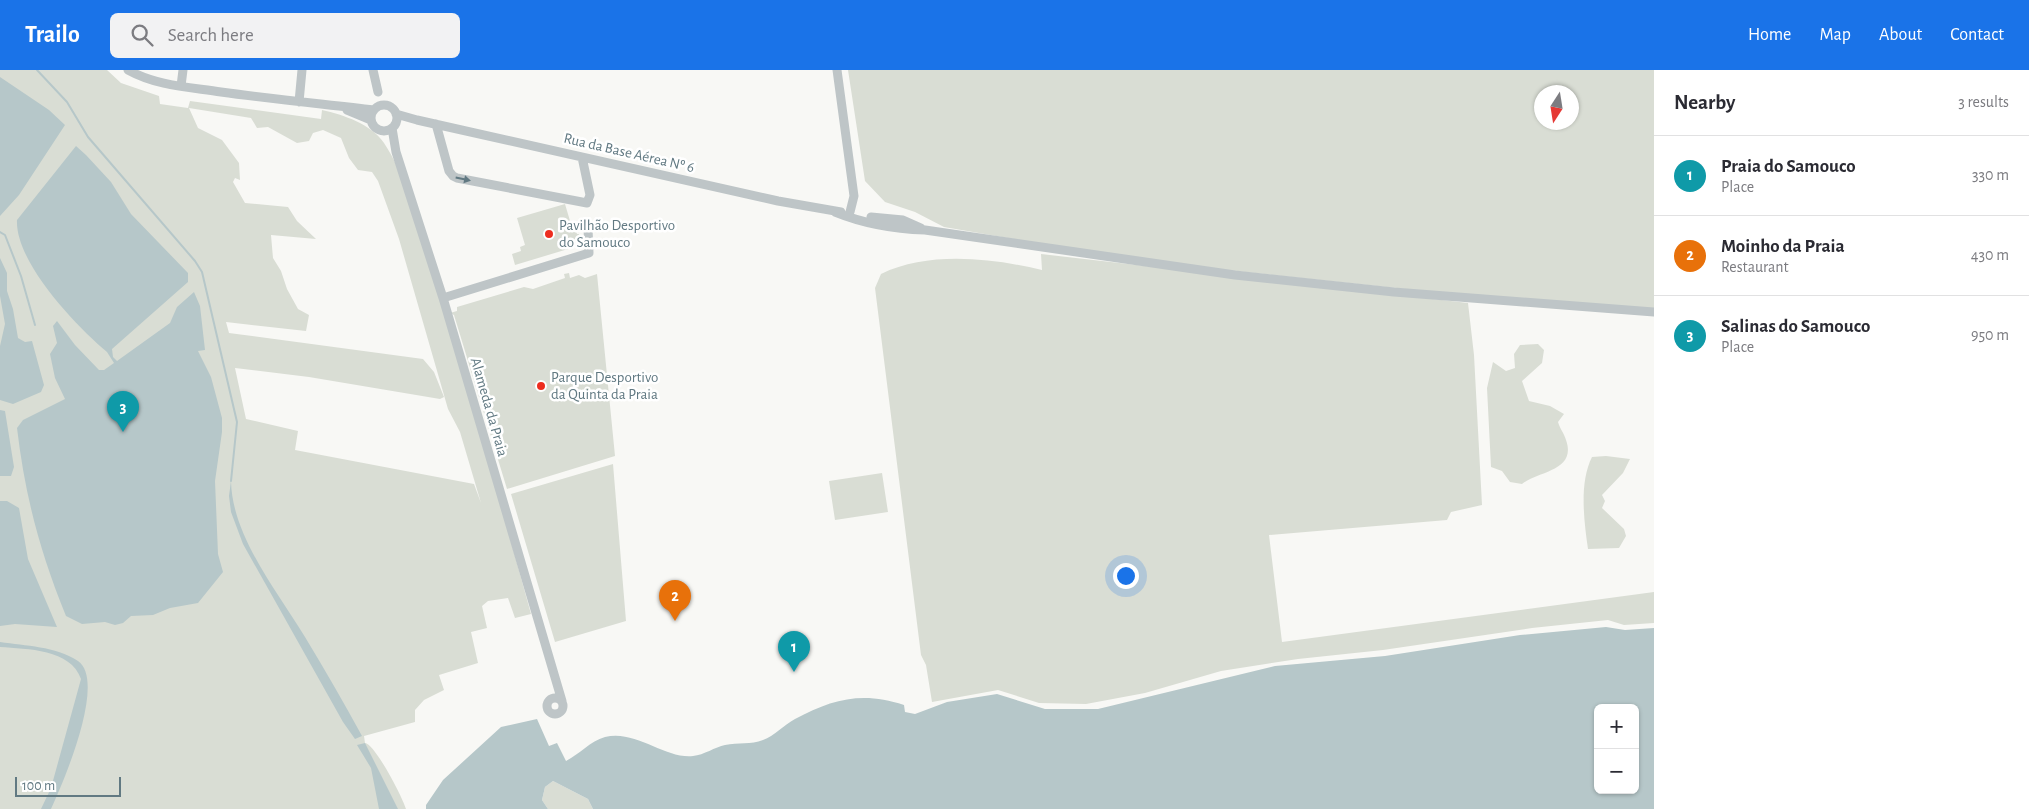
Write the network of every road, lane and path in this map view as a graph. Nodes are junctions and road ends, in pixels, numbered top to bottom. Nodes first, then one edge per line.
1 (128, 70) edge
2 (183, 70) edge
3 (302, 70) edge
4 (373, 70) edge
5 (837, 70) edge
6 (181, 86) junction
7 (378, 92) dead end
8 (298, 102) junction
9 (340, 107) junction
10 (374, 110) junction
11 (371, 120) junction
12 (392, 124) junction
13 (436, 124) junction
14 (582, 157) junction
15 (835, 212) junction
16 (850, 212) junction
17 (588, 228) dead end
18 (925, 230) junction
19 (443, 298) junction
20 (1654, 312) edge
21 (554, 673) junction
22 (550, 700) junction
23 (562, 701) junction

1 - 6 street
2 - 6 street
3 - 8 street
4 - 7 street
5 - 16 street
6 - 8 street
8 - 9 street
9 - 10 street
9 - 11 street, Alameda da Praia
10 - 11 street
10 - 12 street, Rua da Base Aérea Nº 6
11 - 12 street, Alameda da Praia
12 - 13 street, Rua da Base Aérea Nº 6
12 - 19 street, Alameda da Praia
13 - 14 street, Rua da Base Aérea Nº 6
13 -> 14 street
14 - 15 street, Rua da Base Aérea Nº 6
15 - 16 street
15 - 18 street
16 - 18 street
17 - 19 street
18 - 20 street
19 - 21 street, Alameda da Praia
21 - 22 street, Alameda da Praia
21 - 23 street, Alameda da Praia
22 - 23 street
22 - 23 street

